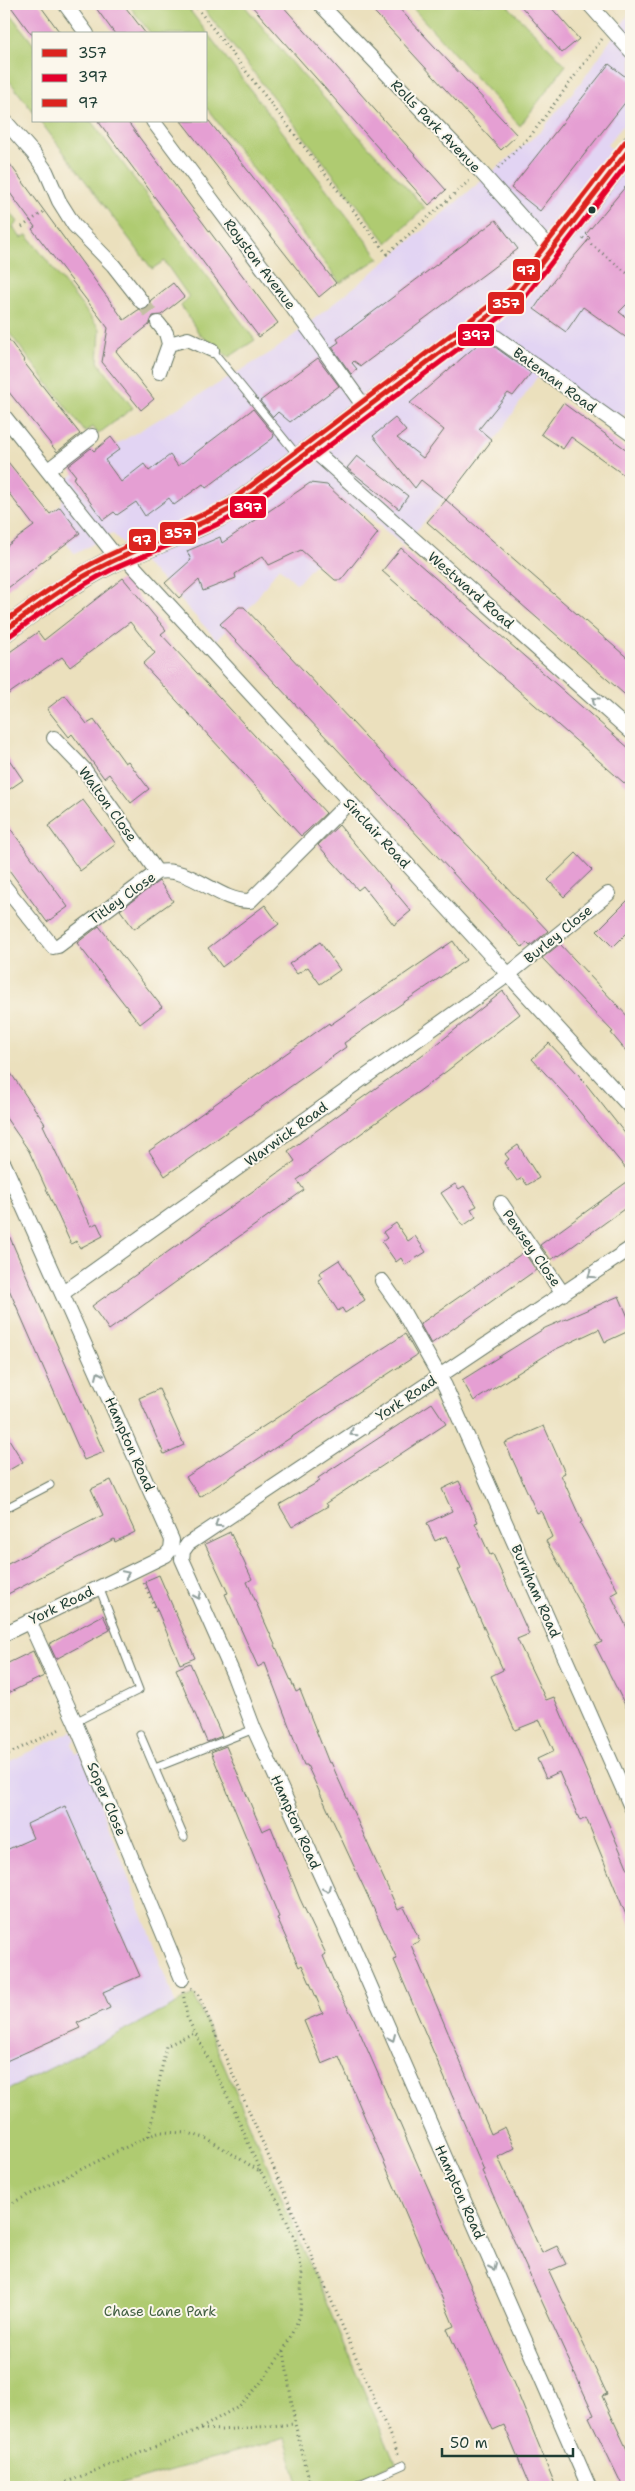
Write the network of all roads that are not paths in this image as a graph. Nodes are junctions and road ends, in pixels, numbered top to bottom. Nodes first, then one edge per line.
1 (65, 4) edge
2 (320, 4) edge
3 (589, 4) edge
4 (86, 32) edge
5 (631, 51) edge
6 (4, 120) edge
7 (154, 122) edge
8 (631, 147) edge
9 (550, 250) junction
10 (142, 302) tunnel mouth
11 (158, 323) tunnel mouth
12 (479, 325) junction
13 (169, 344) junction
14 (212, 350) joint
15 (159, 372) dead end
16 (364, 408) junction
17 (4, 416) edge
18 (631, 434) edge
19 (92, 436) dead end
20 (305, 452) junction
21 (48, 470) junction
22 (121, 558) junction
23 (4, 631) edge
24 (631, 732) edge
25 (54, 738) dead end
26 (349, 802) junction
27 (157, 872) junction
28 (4, 886) edge
29 (608, 894) dead end
30 (509, 974) junction
31 (631, 1108) edge
32 (4, 1164) edge
33 (8, 1180) edge
34 (501, 1203) dead end
35 (631, 1248) edge
36 (382, 1281) dead end
37 (63, 1294) junction
38 (563, 1294) junction
39 (440, 1376) junction
40 (50, 1485) dead end
41 (4, 1510) edge
42 (177, 1550) junction
43 (99, 1587) junction
44 (29, 1621) junction
45 (4, 1634) edge
46 (75, 1722) junction
47 (254, 1729) junction
48 (140, 1734) dead end
49 (156, 1768) junction
50 (631, 1807) edge
51 (184, 1837) dead end
52 (182, 1979) road end
53 (403, 2465) road end
54 (353, 2487) edge
55 (589, 2487) edge

1 - 4 street
2 - 9 street, Rolls Park Avenue
3 - 5 street
6 - 10 street
7 - 16 street, Royston Avenue
8 - 9 main road
9 - 12 main road
11 - 13 street
12 - 16 main road
12 - 18 street, Bateman Road
13 - 14 street
13 - 15 street
14 - 20 lane
16 - 20 main road
17 - 21 street, Sinclair Road
19 - 21 street
20 - 22 main road
24 -> 20 street, Westward Road
21 - 22 street, Sinclair Road
22 - 23 main road
22 - 26 street, Sinclair Road
25 - 27 street, Walton Close
26 - 27 street, Titley Close
26 - 30 street, Sinclair Road
27 - 28 street, Titley Close
29 - 30 street, Burley Close
30 - 31 street, Sinclair Road
30 - 37 street, Warwick Road
32 - 33 street, Hampton Road
33 - 37 street, Hampton Road
34 - 38 street, Pewsey Close
35 -> 38 street, York Road
36 - 39 street, Burnham Road
42 -> 37 street, Hampton Road
38 - 39 street, York Road
39 -> 42 street, York Road
39 - 50 street, Burnham Road
40 - 41 lane
43 -> 42 street, York Road
42 -> 47 street, Hampton Road
43 - 44 street, York Road
43 - 46 lane
44 - 45 street, York Road
44 - 46 street, Soper Close
46 - 52 street, Soper Close
47 - 49 lane
47 -> 55 street, Hampton Road
48 - 49 lane
49 - 51 lane
53 - 54 lane

